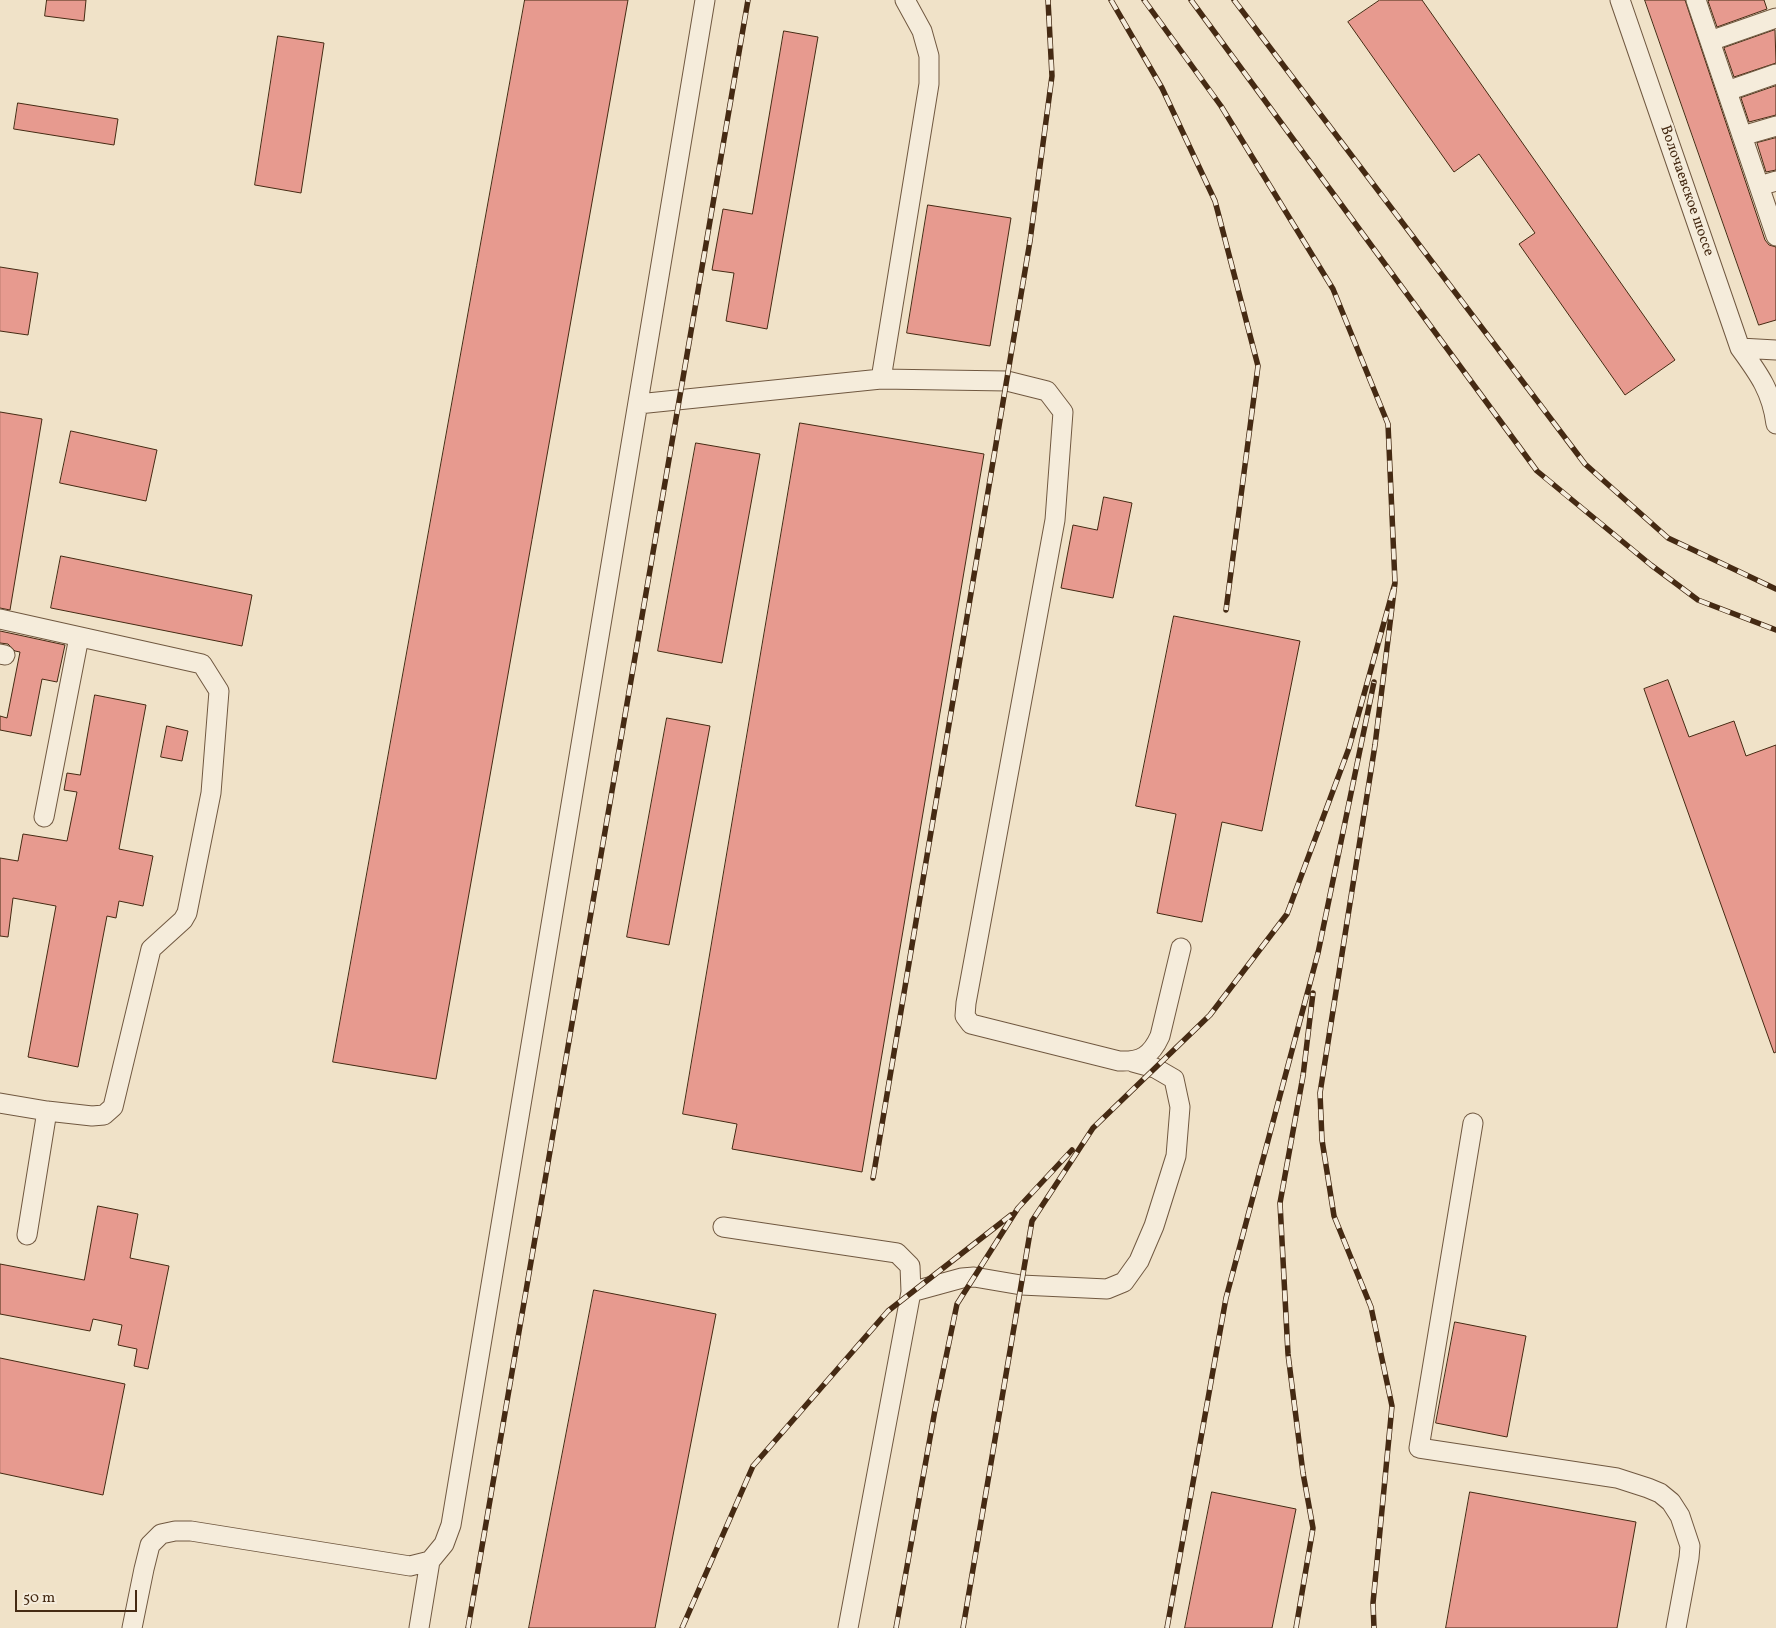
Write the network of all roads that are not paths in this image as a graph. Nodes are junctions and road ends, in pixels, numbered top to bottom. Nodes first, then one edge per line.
1 (705, 0) edge
2 (905, 0) edge
3 (1620, 0) edge
4 (1696, 0) edge
5 (1776, 18) edge
6 (1710, 41) junction
7 (1776, 74) edge
8 (1727, 91) junction
9 (1776, 126) edge
10 (1742, 136) junction
11 (1768, 183) edge
12 (1776, 236) edge
13 (1740, 348) junction
14 (1776, 350) edge
15 (881, 379) junction
16 (638, 404) junction
17 (1776, 424) edge
18 (0, 619) edge
19 (79, 636) junction
20 (44, 817) dead end
21 (1181, 948) dead end
22 (1133, 1062) junction
23 (0, 1103) edge
24 (47, 1111) junction
25 (1473, 1123) dead end
26 (723, 1227) dead end
27 (27, 1235) dead end
28 (911, 1292) junction
29 (430, 1561) junction
30 (132, 1628) edge
31 (418, 1628) edge
32 (848, 1628) edge
33 (1676, 1628) edge

1 - 16 street
2 - 15 street
3 - 13 street, Волочаевское шоссе
4 - 6 street
5 - 6 street
6 - 8 street
7 - 8 street
8 - 10 street
9 - 10 street
10 - 11 street
11 - 12 street
13 - 14 street
13 - 17 street, Волочаевское шоссе
15 - 16 street
15 - 22 street
16 - 29 street
18 - 19 street
19 - 20 street
19 - 24 street
21 - 22 street
22 - 28 street
23 - 24 street
24 - 27 street
25 - 33 street
26 - 28 street
28 - 32 street
29 - 30 street
29 - 31 street

